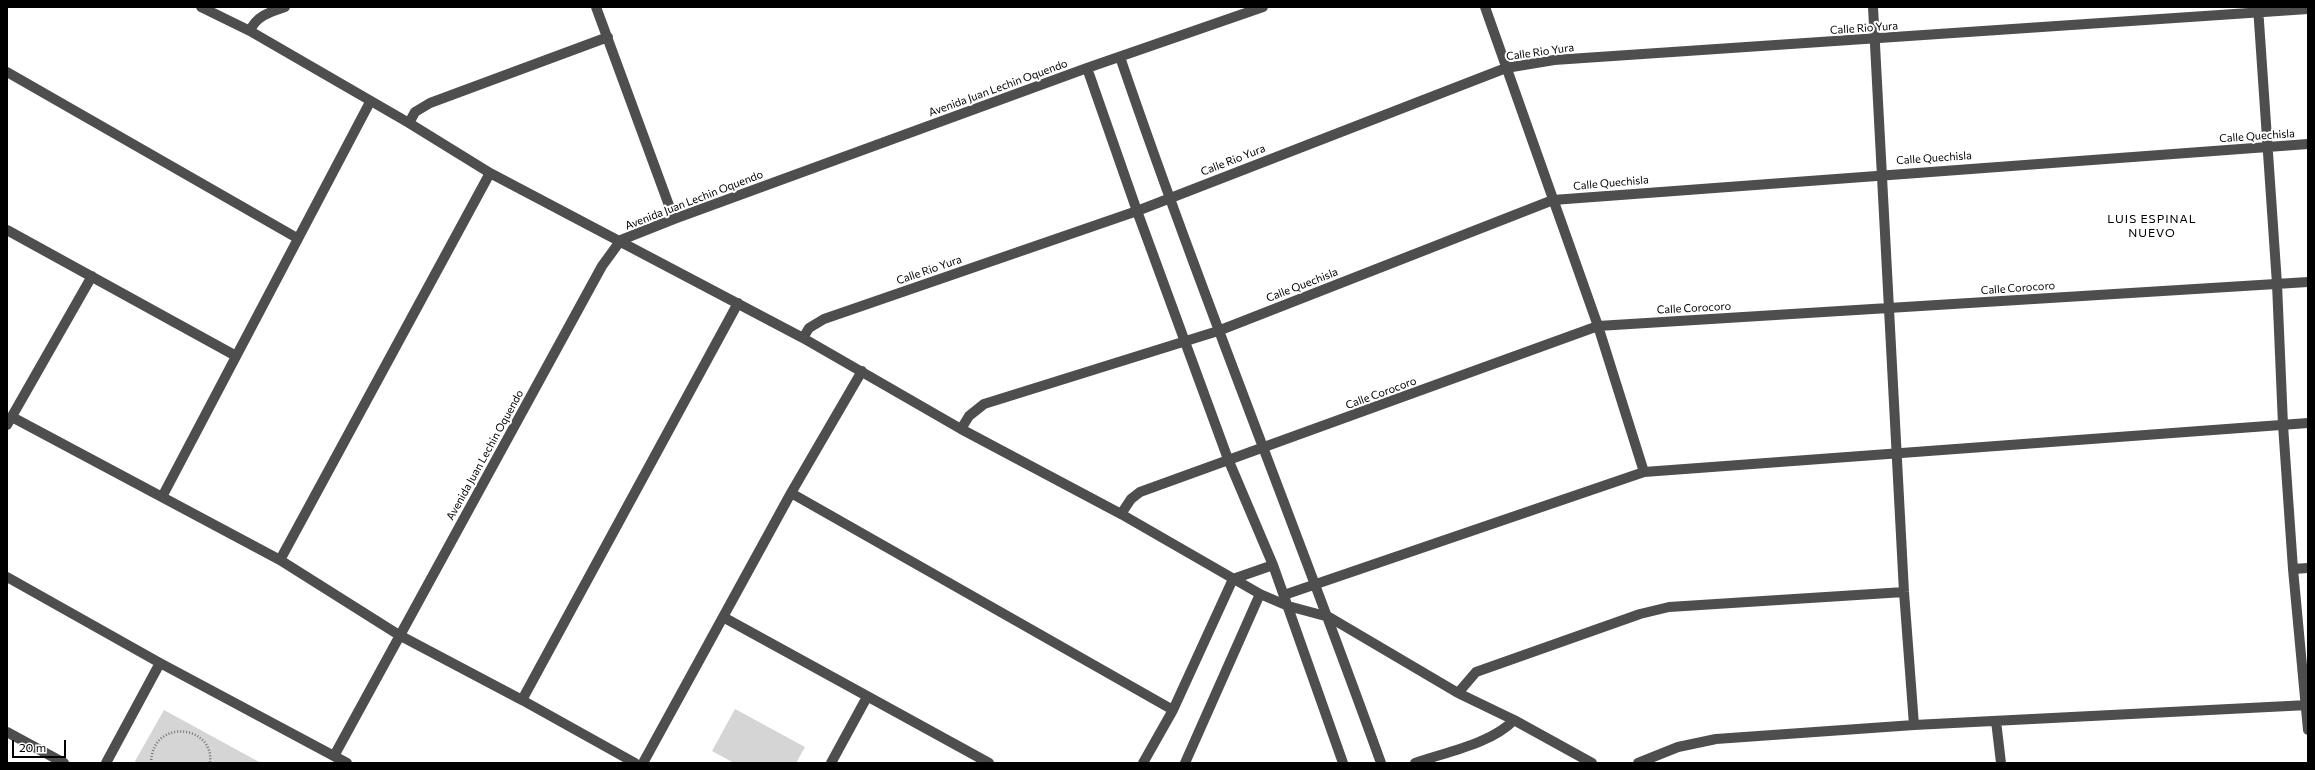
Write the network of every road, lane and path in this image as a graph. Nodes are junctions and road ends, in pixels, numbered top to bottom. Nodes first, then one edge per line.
1 (201, 7) edge
2 (285, 7) edge
3 (596, 7) edge
4 (1263, 7) edge
5 (1484, 7) edge
6 (1873, 7) edge
7 (2308, 9) edge
8 (2258, 10) edge
9 (250, 31) junction
10 (608, 37) junction
11 (1875, 39) junction
12 (1120, 57) junction
13 (1087, 68) junction
14 (1506, 68) junction
15 (7, 72) edge
16 (370, 102) junction
17 (409, 123) junction
18 (2308, 144) edge
19 (2268, 148) junction
20 (490, 173) junction
21 (1881, 174) junction
22 (1168, 198) junction
23 (1553, 200) junction
24 (1137, 211) junction
25 (674, 219) junction
26 (7, 230) edge
27 (297, 238) junction
28 (622, 240) junction
29 (92, 276) junction
30 (2308, 282) edge
31 (2277, 284) junction
32 (738, 303) junction
33 (1890, 308) junction
34 (1598, 326) junction
35 (1218, 331) junction
36 (803, 338) junction
37 (1186, 342) junction
38 (236, 356) junction
39 (862, 372) junction
40 (10, 421) edge
41 (2308, 423) edge
42 (2283, 425) junction
43 (961, 429) junction
44 (1265, 448) junction
45 (1896, 452) junction
46 (1228, 459) junction
47 (1644, 472) junction
48 (791, 493) junction
49 (162, 497) junction
50 (1121, 514) junction
51 (280, 560) junction
52 (1273, 565) junction
53 (2308, 568) edge
54 (2293, 569) junction
55 (7, 577) edge
56 (1233, 579) junction
57 (1315, 586) junction
58 (1904, 592) junction
59 (1260, 594) junction
60 (1284, 595) junction
61 (1288, 606) junction
62 (723, 617) junction
63 (1329, 617) junction
64 (398, 636) junction
65 (160, 663) junction
66 (1458, 693) junction
67 (867, 697) junction
68 (522, 700) junction
69 (2307, 705) edge
70 (1173, 710) junction
71 (1514, 720) junction
72 (1996, 721) junction
73 (1914, 725) junction
74 (2308, 730) edge
75 (7, 732) edge
76 (334, 756) junction
77 (64, 763) edge
78 (106, 763) edge
79 (151, 763) edge
80 (210, 763) edge
81 (348, 763) edge
82 (635, 763) edge
83 (643, 763) edge
84 (830, 763) edge
85 (989, 763) edge
86 (1143, 763) edge
87 (1185, 763) edge
88 (1343, 763) edge
89 (1382, 763) edge
90 (1415, 763) edge
91 (1592, 763) edge
92 (1638, 763) edge
93 (2001, 763) edge

1 - 9 street
2 - 9 street
3 - 10 street
4 - 12 street, Avenida Juan Lechin Oquendo
5 - 14 street
6 - 11 street
7 - 8 street, Calle Rio Yura
8 - 11 street, Calle Rio Yura
8 - 19 street
9 - 16 street
10 - 17 street
10 - 25 street
11 - 14 street, Calle Rio Yura
11 - 21 street
12 - 13 street, Avenida Juan Lechin Oquendo
12 - 22 street
13 - 24 street
13 - 25 street, Avenida Juan Lechin Oquendo
14 - 22 street, Calle Rio Yura
14 - 23 street
15 - 27 street
16 - 17 street
16 - 27 street
17 - 20 street
18 - 19 street, Calle Quechisla
19 - 21 street, Calle Quechisla
19 - 31 street
20 - 28 street
20 - 51 street
21 - 23 street, Calle Quechisla
21 - 33 street
22 - 24 street, Calle Rio Yura
22 - 35 street
23 - 34 street
23 - 35 street, Calle Quechisla
24 - 36 street, Calle Rio Yura
24 - 37 street
25 - 28 street, Avenida Juan Lechin Oquendo
26 - 29 street
27 - 38 street
28 - 32 street
28 - 64 street, Avenida Juan Lechin Oquendo
29 - 38 street
29 - 40 street
30 - 31 street, Calle Corocoro
31 - 33 street, Calle Corocoro
31 - 42 street
32 - 36 street
32 - 68 street
33 - 34 street, Calle Corocoro
33 - 45 street
34 - 44 street, Calle Corocoro
34 - 47 street
35 - 37 street, Calle Quechisla
35 - 44 street
36 - 39 street
37 - 43 street, Calle Quechisla
37 - 46 street
38 - 49 street
39 - 43 street
39 - 48 street
40 - 49 street
41 - 42 street
42 - 45 street
42 - 54 street
43 - 50 street
44 - 46 street, Calle Corocoro
44 - 57 street
45 - 47 street
45 - 58 street
46 - 50 street, Calle Corocoro
46 - 52 street
47 - 57 street
48 - 62 street
48 - 70 street
49 - 51 street
50 - 56 street
51 - 64 street
52 - 56 street
52 - 60 street
53 - 54 street
54 - 69 street
55 - 65 street
56 - 59 street
56 - 70 street
57 - 60 street
57 - 63 street
58 - 66 street
58 - 73 street
59 - 61 street
59 - 87 street
60 - 61 street
61 - 63 street
61 - 88 street
62 - 67 street
62 - 83 street
63 - 66 street
63 - 89 street
64 - 68 street
64 - 76 street, Avenida Juan Lechin Oquendo
65 - 76 street
65 - 78 street
66 - 71 street
67 - 84 street
67 - 85 street
68 - 82 street
69 - 72 street
69 - 74 street
70 - 86 street
71 - 90 street
71 - 91 street
72 - 73 street
72 - 93 street
73 - 92 street
75 - 77 street
76 - 81 street
79 - 80 path

